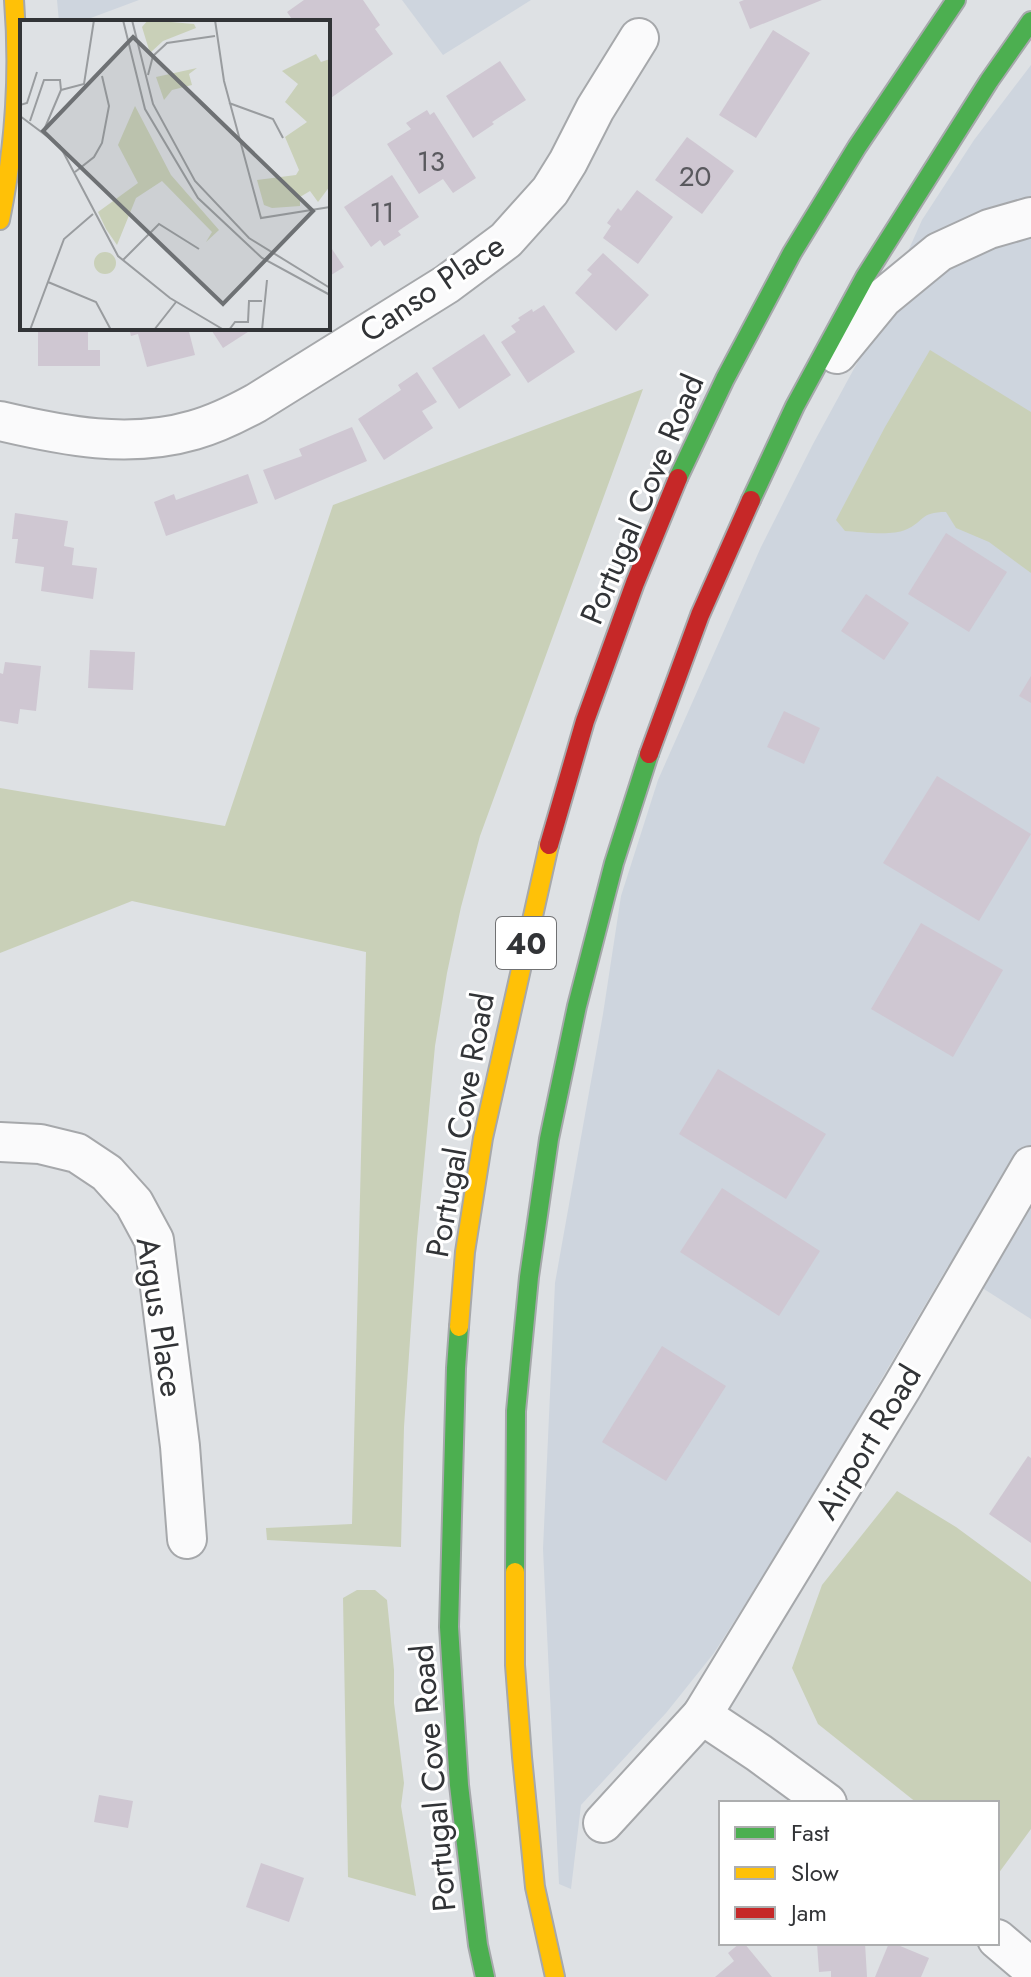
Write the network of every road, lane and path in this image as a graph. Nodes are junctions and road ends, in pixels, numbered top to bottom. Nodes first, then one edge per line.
1 (14, 0) edge
2 (956, 0) edge
3 (1031, 21) edge
4 (639, 38) dead end
5 (1031, 217) edge
6 (0, 220) edge
7 (795, 406) junction
8 (0, 421) edge
9 (0, 1142) edge
10 (1031, 1166) edge
11 (187, 1539) dead end
12 (702, 1715) junction
13 (824, 1801) edge
14 (603, 1823) dead end
15 (999, 1941) edge
16 (1031, 1968) edge
17 (485, 1977) edge
18 (555, 1977) edge

1 - 6 main road
2 - 17 main road, Portugal Cove Road / 40
3 - 7 main road, 40
4 - 8 street, Canso Place
5 - 7 street
7 - 18 main road, 40
9 - 11 street, Argus Place
10 - 12 street, Airport Road
12 - 13 street
12 - 14 street, Airport Road
15 - 16 street

